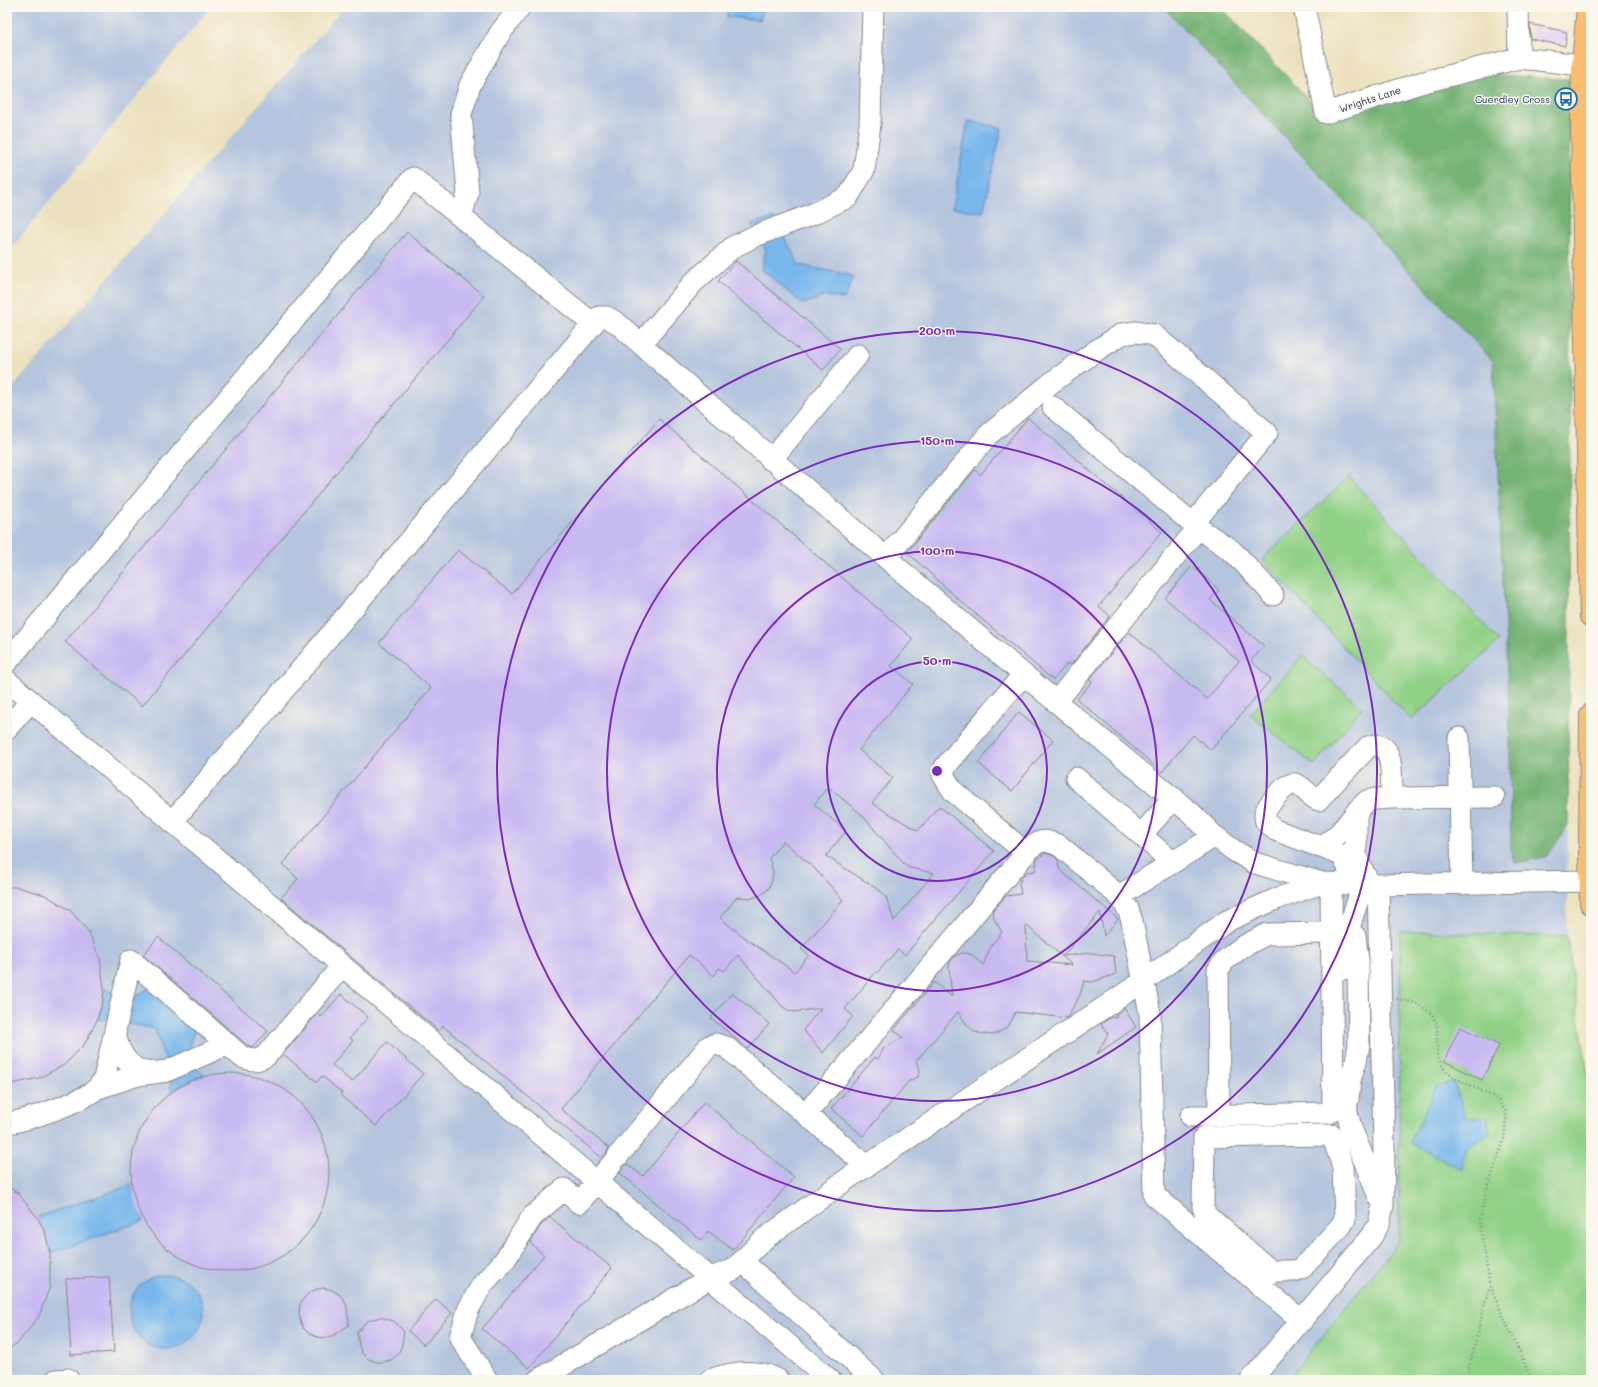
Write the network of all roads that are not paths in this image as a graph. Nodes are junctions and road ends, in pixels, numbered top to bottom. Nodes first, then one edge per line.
1 (520, 7) edge
2 (873, 7) edge
3 (1304, 7) edge
4 (1518, 7) edge
5 (1589, 16) edge
6 (1519, 58) junction
7 (1583, 65) junction
8 (461, 217) junction
9 (593, 324) junction
10 (641, 344) junction
11 (858, 355) dead end
12 (1053, 407) dead end
13 (771, 460) junction
14 (1195, 526) junction
15 (886, 558) junction
16 (1273, 595) dead end
17 (1591, 616) edge
18 (7, 662) edge
19 (1023, 675) junction
20 (7, 680) edge
21 (30, 701) junction
22 (1056, 702) junction
23 (1591, 715) edge
24 (7, 728) edge
25 (1459, 738) dead end
26 (1076, 778) dead end
27 (1460, 797) junction
28 (1494, 797) dead end
29 (1174, 798) junction
30 (1392, 798) junction
31 (1359, 809) junction
32 (172, 822) junction
33 (1141, 834) junction
34 (1214, 836) junction
35 (1318, 846) junction
36 (1026, 853) junction
37 (1172, 862) junction
38 (1590, 881) edge
39 (1352, 884) junction
40 (1462, 884) junction
41 (1118, 896) junction
42 (1591, 903) edge
43 (1332, 933) junction
44 (342, 966) junction
45 (1145, 980) junction
46 (116, 1027) junction
47 (228, 1044) junction
48 (160, 1071) junction
49 (98, 1088) junction
50 (806, 1114) junction
51 (1207, 1115) junction
52 (7, 1123) edge
53 (1210, 1137) junction
54 (867, 1166) junction
55 (597, 1182) junction
56 (1382, 1205) junction
57 (742, 1261) junction
58 (1265, 1277) junction
59 (710, 1278) junction
60 (1302, 1321) junction
61 (487, 1380) edge
62 (538, 1380) edge
63 (710, 1380) edge
64 (778, 1380) edge
65 (830, 1380) edge
66 (874, 1380) edge
67 (1251, 1380) edge

1 - 8 lane
2 - 10 lane
3 - 6 lane, Wrights Lane
4 - 6 lane
5 - 7 main road
6 - 7 lane, Wrights Lane
7 - 17 main road
8 - 9 lane
8 - 18 lane
9 - 10 lane
9 - 32 lane
10 - 13 lane
11 - 13 lane
12 - 14 lane
13 - 15 lane
14 - 15 lane
14 - 16 lane
14 - 22 lane
15 - 19 lane
19 - 22 lane
19 - 36 lane
20 - 21 lane
21 - 24 lane
21 - 32 lane
22 - 29 lane
23 - 38 main road
25 - 27 lane
26 - 33 lane
27 - 28 lane
27 - 30 lane
27 - 40 lane
29 - 33 lane
29 - 34 lane
30 - 31 lane
30 - 35 lane
31 - 35 lane
31 - 39 lane
32 - 44 lane
33 - 37 lane
34 - 37 lane
34 - 39 lane
35 - 39 lane
36 - 41 lane
36 - 50 lane
37 - 41 lane
38 - 40 lane
38 - 42 main road
39 - 40 lane
39 - 43 lane
39 - 45 lane
39 - 56 lane
39 - 56 lane
41 - 45 lane
43 - 51 lane
43 - 51 lane
44 - 47 lane
44 - 55 lane
45 - 54 lane
45 - 58 lane
46 - 47 lane
46 - 48 lane
46 - 49 lane
47 - 48 lane
48 - 49 lane
49 - 52 lane
50 - 54 lane
50 - 55 lane
51 - 53 lane
53 - 58 lane
53 - 58 lane
54 - 57 lane
55 - 59 lane
55 - 61 lane
56 - 60 lane
57 - 59 lane
57 - 66 lane
58 - 60 lane
59 - 62 lane
59 - 65 lane
60 - 67 lane
63 - 64 lane

